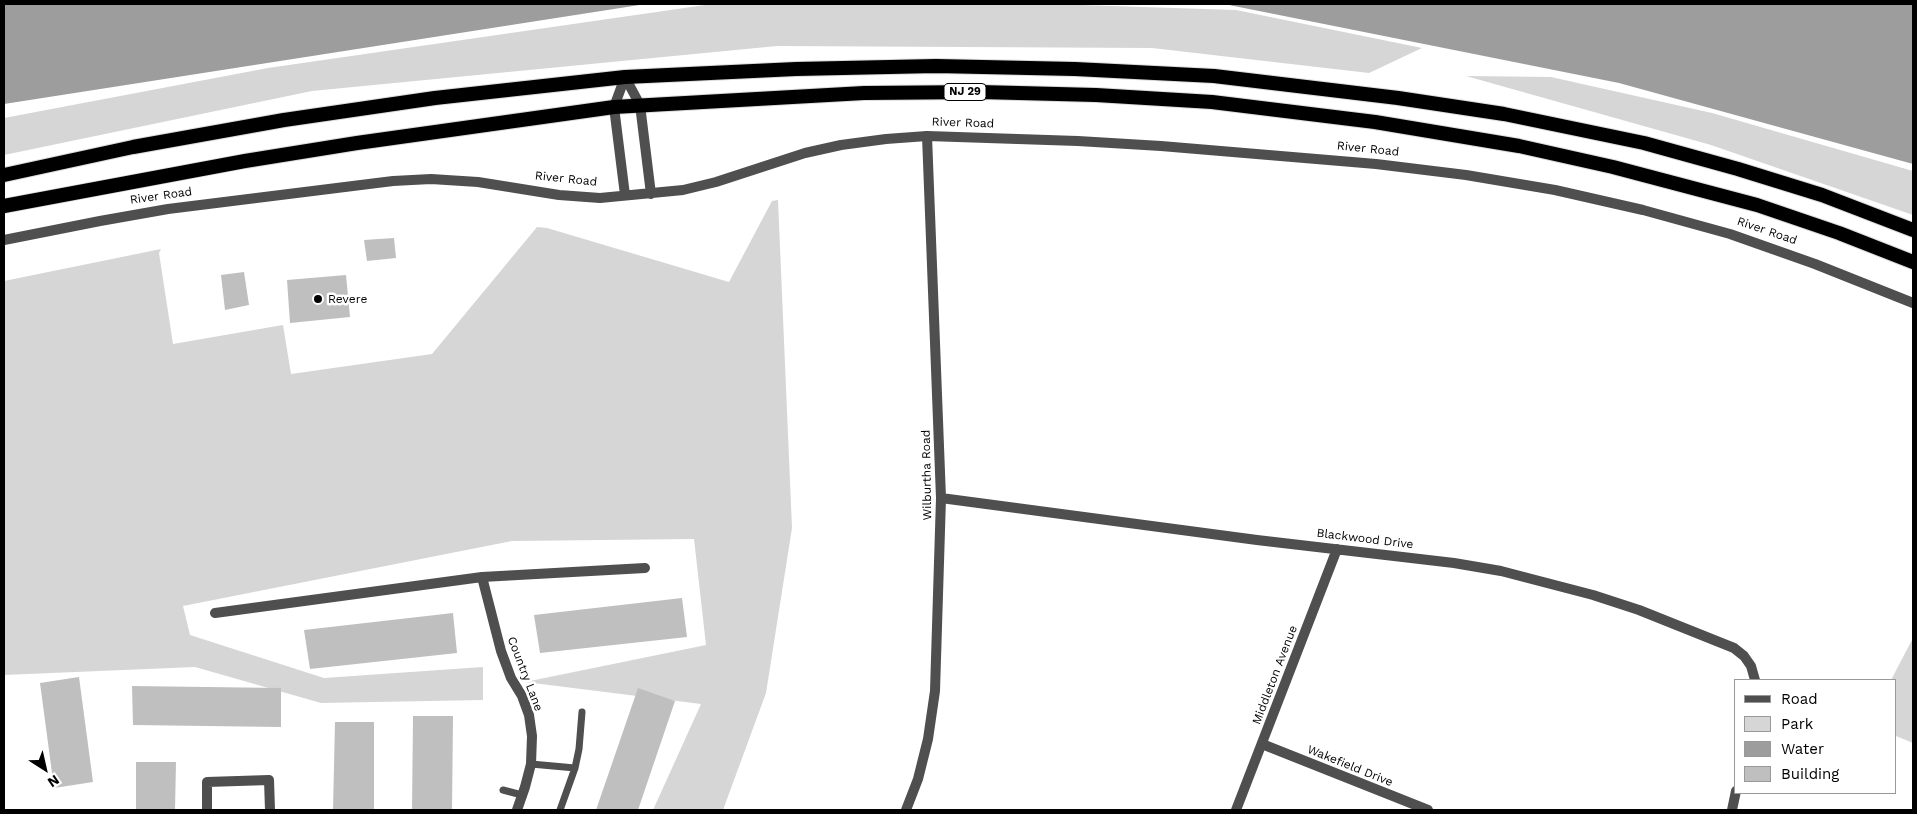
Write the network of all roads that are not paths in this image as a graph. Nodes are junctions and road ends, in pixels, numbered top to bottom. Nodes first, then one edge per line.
1 (625, 78) junction
2 (640, 105) junction
3 (614, 106) junction
4 (927, 136) junction
5 (4, 175) edge
6 (651, 194) junction
7 (625, 195) junction
8 (4, 206) edge
9 (1913, 230) edge
10 (4, 240) edge
11 (1913, 262) edge
12 (1913, 303) edge
13 (942, 498) junction
14 (1337, 549) junction
15 (645, 568) dead end
16 (482, 577) junction
17 (215, 613) dead end
18 (1755, 679) edge
19 (582, 712) dead end
20 (1262, 744) junction
21 (531, 764) junction
22 (575, 768) junction
23 (503, 790) dead end
24 (1735, 794) edge
25 (522, 795) junction
26 (207, 810) edge
27 (270, 810) edge
28 (516, 810) edge
29 (560, 810) edge
30 (906, 810) edge
31 (1236, 810) edge
32 (1428, 810) edge
33 (1732, 810) edge

1 - 2 street
1 - 3 street
1 - 5 highway, NJ 29
1 - 9 highway, NJ 29
2 - 3 highway, River Road / NJ 29
2 - 6 street
2 - 11 highway, River Road / NJ 29
3 - 7 street
3 - 8 highway, River Road / NJ 29
4 - 6 street, River Road
4 - 12 street, River Road
4 - 13 street, Wilburtha Road
6 - 7 street, River Road
7 - 10 street, River Road
13 - 14 street, Blackwood Drive
13 - 30 street, Wilburtha Road
14 - 18 street, Blackwood Drive
14 - 20 street, Middleton Avenue
15 - 16 street
16 - 17 street
16 - 21 street, Country Lane
19 - 22 lane
20 - 31 street, Middleton Avenue
20 - 32 street, Wakefield Drive
21 - 22 lane
21 - 25 street, Country Lane
22 - 29 lane
23 - 25 lane
24 - 33 street
25 - 28 street, Country Lane
26 - 27 street

